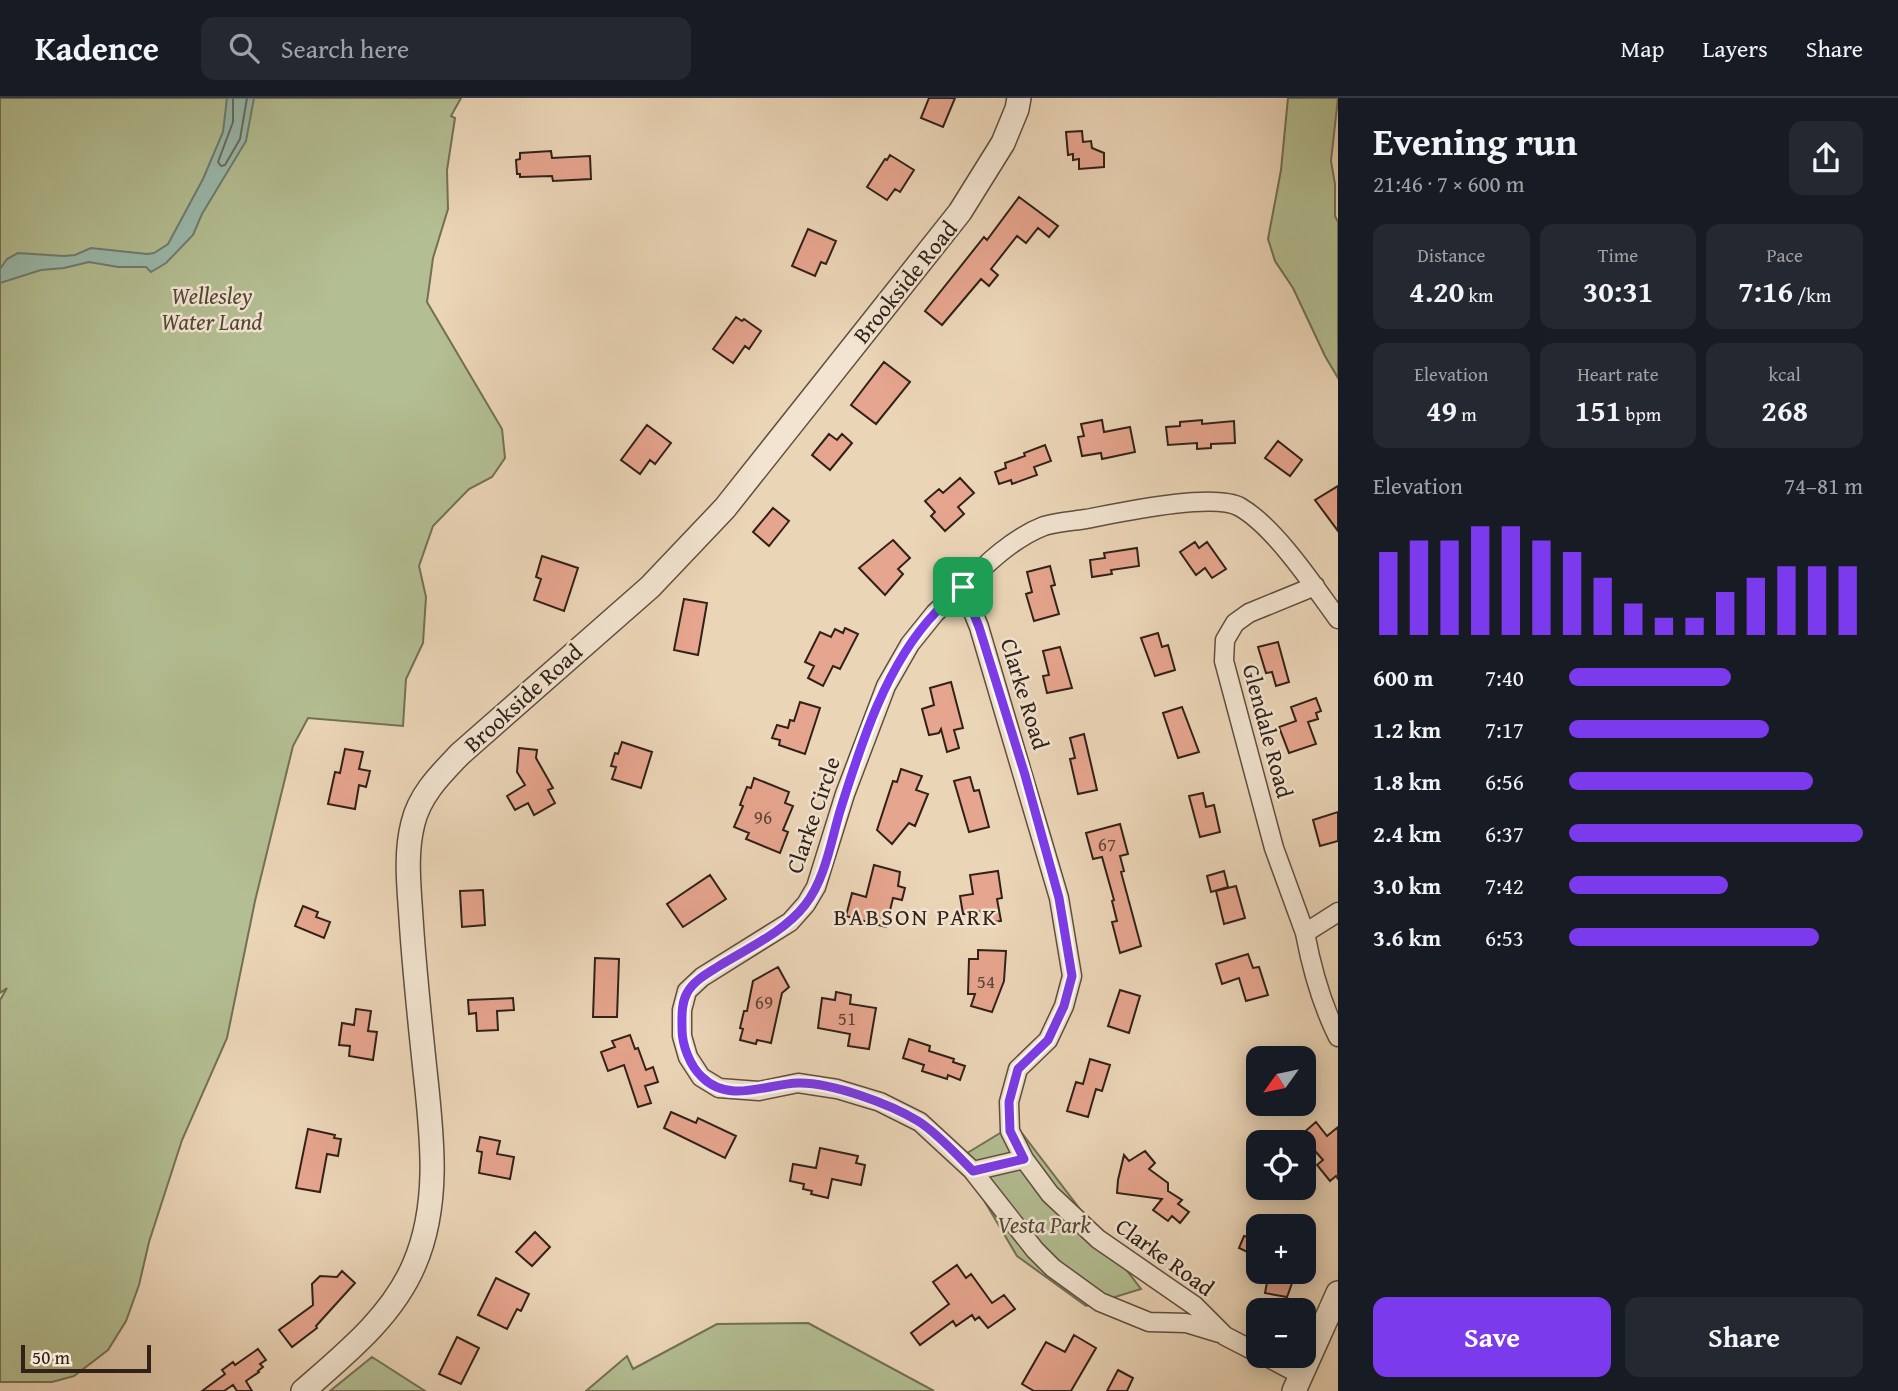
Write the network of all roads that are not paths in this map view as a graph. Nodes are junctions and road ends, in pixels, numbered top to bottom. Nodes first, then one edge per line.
1 (1019, 98) edge
2 (1315, 586) junction
3 (963, 587) junction
4 (1338, 619) edge
5 (1338, 912) edge
6 (1305, 933) junction
7 (1338, 1037) edge
8 (1024, 1159) junction
9 (973, 1171) junction
10 (1338, 1293) edge
11 (1225, 1336) junction
12 (1246, 1347) edge
13 (1279, 1368) edge
14 (1297, 1383) edge
15 (303, 1391) edge

1 - 15 street, Brookside Road
2 - 3 street
2 - 4 street
2 - 6 street, Glendale Road
3 - 8 street, Clarke Road
3 - 9 street, Clarke Circle
5 - 6 street
6 - 7 street, Glendale Road
8 - 9 street
8 - 11 street, Clarke Road
9 - 11 street, Clarke Circle
10 - 14 street
11 - 12 street, Clarke Road
13 - 14 street

